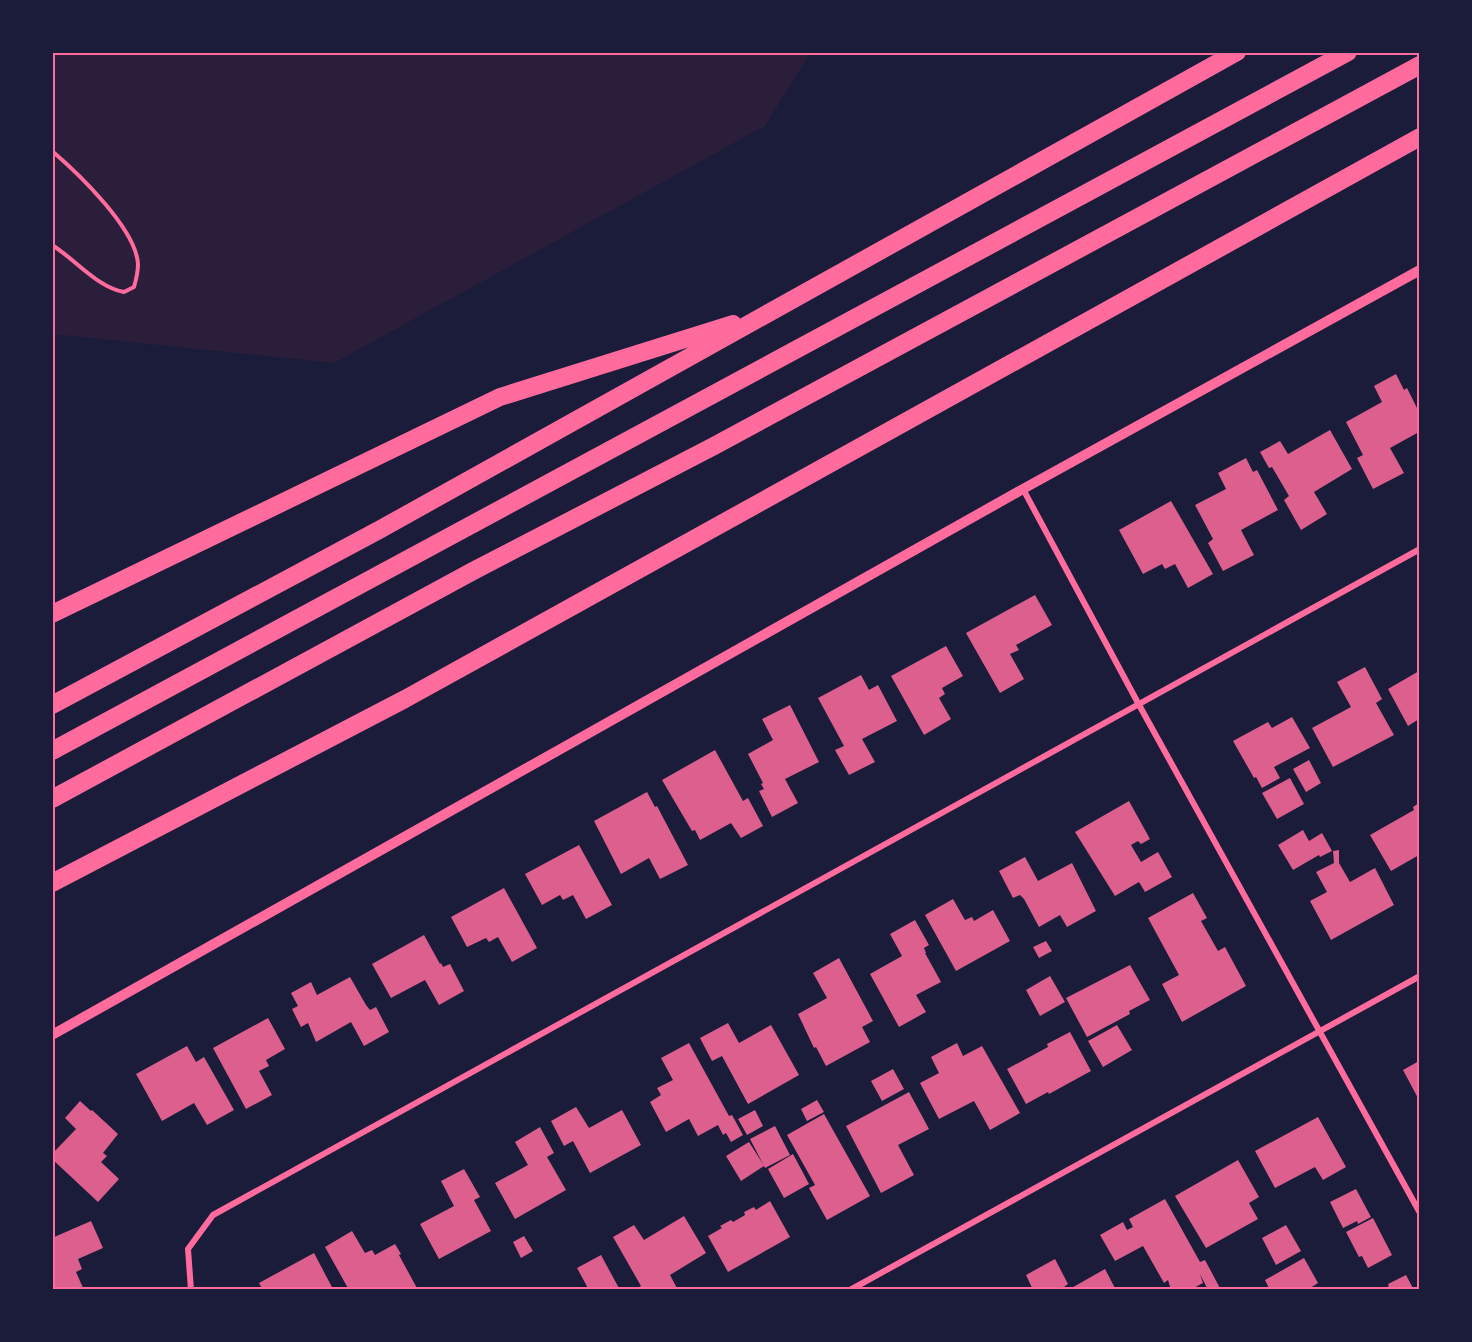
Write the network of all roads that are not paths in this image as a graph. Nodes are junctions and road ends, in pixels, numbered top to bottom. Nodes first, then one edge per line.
1 (1237, 52) edge
2 (1348, 52) edge
3 (1419, 65) edge
4 (1419, 137) edge
5 (1419, 270) edge
6 (769, 313) junction
7 (1023, 489) junction
8 (1419, 549) edge
9 (52, 614) edge
10 (1138, 703) junction
11 (52, 705) edge
12 (52, 751) edge
13 (52, 799) edge
14 (52, 883) edge
15 (1419, 976) edge
16 (1319, 1032) junction
17 (52, 1035) edge
18 (1419, 1213) edge
19 (191, 1290) edge
20 (850, 1290) edge

1 - 6 highway
2 - 12 highway
3 - 13 highway
4 - 14 highway
5 - 7 street
6 - 9 highway
6 - 11 highway
7 - 10 street
7 - 17 street
8 - 10 street
10 - 16 street
10 - 19 street
15 - 16 street
16 - 18 street
16 - 20 street

